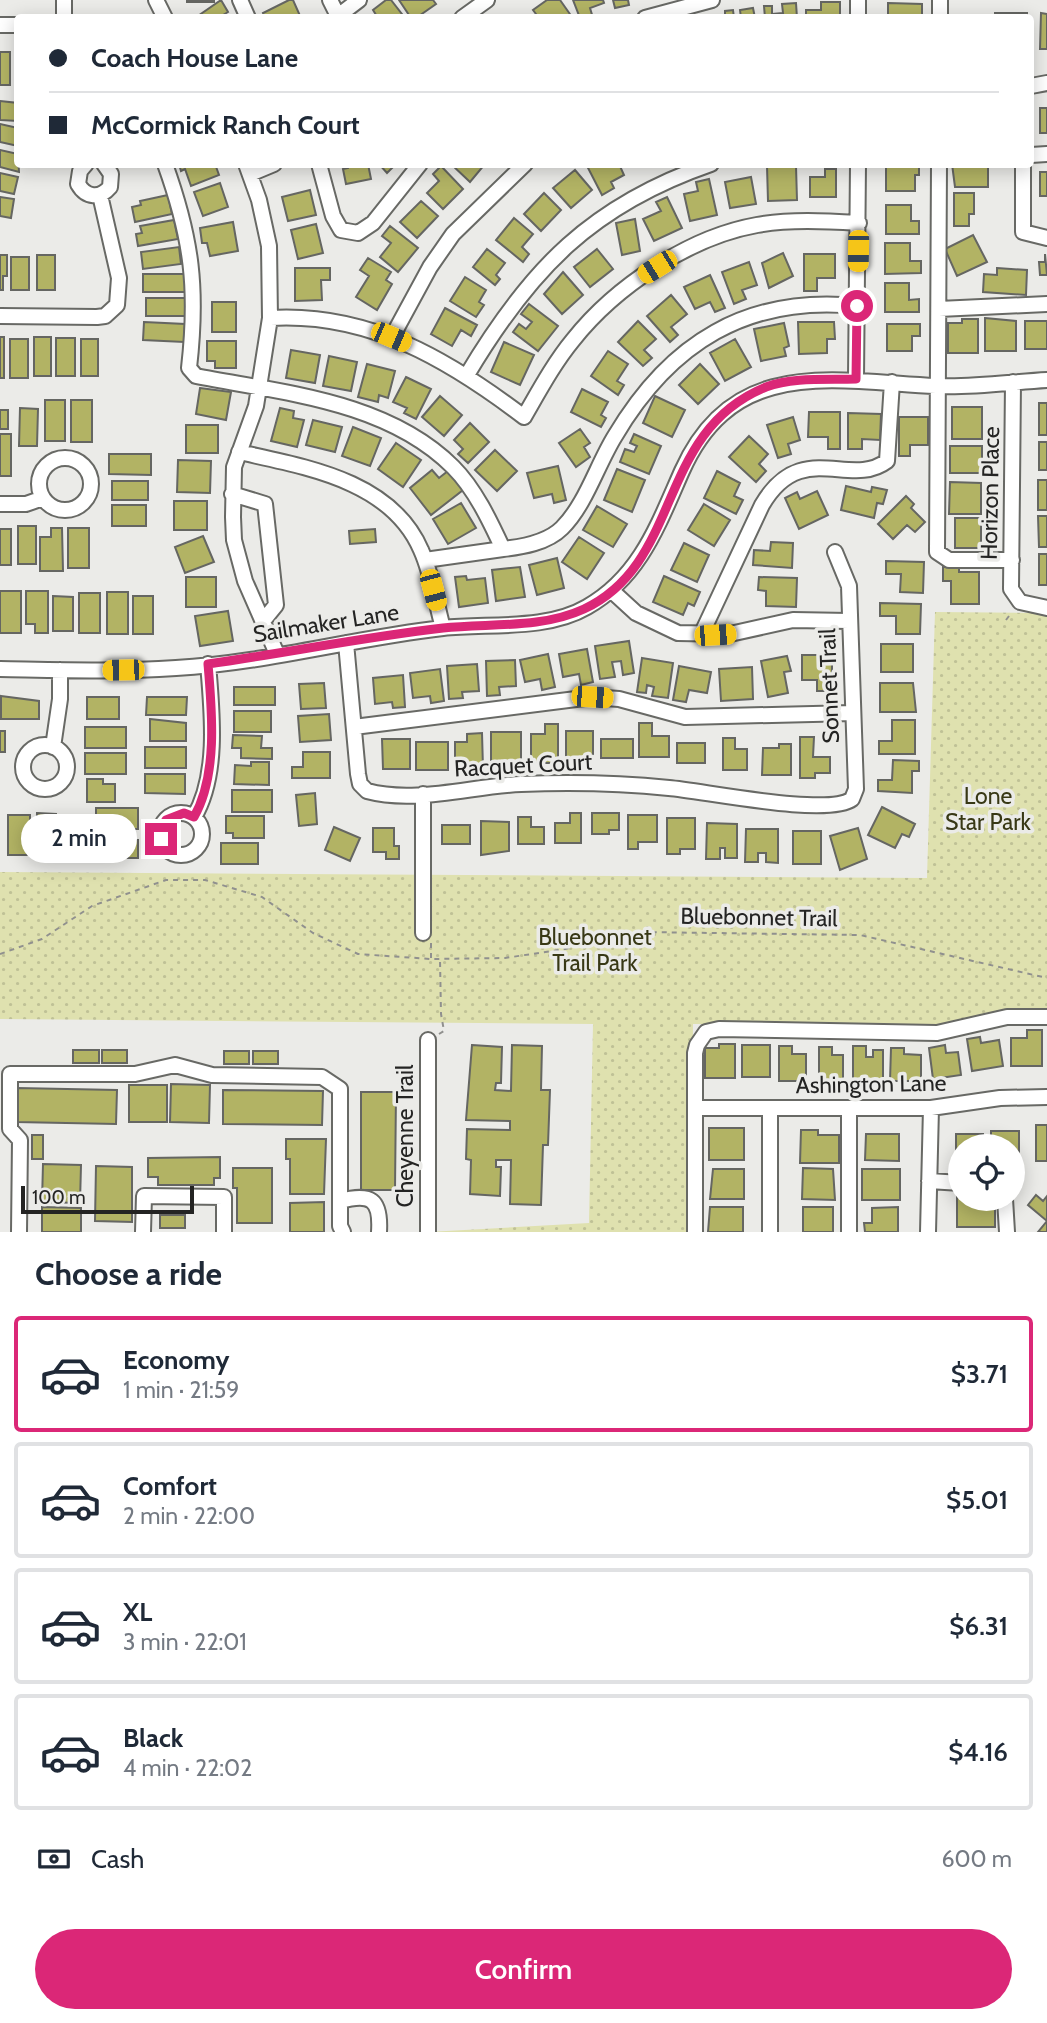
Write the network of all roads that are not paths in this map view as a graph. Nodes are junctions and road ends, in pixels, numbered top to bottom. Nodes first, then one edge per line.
1 (359, 0) edge
2 (486, 0) edge
3 (712, 0) edge
4 (940, 0) edge
5 (951, 0) edge
6 (343, 14) edge
7 (467, 14) edge
8 (660, 14) edge
9 (83, 168) edge
10 (106, 168) edge
11 (166, 168) edge
12 (320, 168) edge
13 (417, 168) edge
14 (521, 168) edge
15 (699, 168) edge
16 (858, 168) edge
17 (939, 168) edge
18 (1023, 168) edge
19 (248, 169) edge
20 (100, 195) junction
21 (859, 223) junction
22 (1047, 237) edge
23 (1047, 304) edge
24 (857, 306) junction
25 (939, 309) junction
26 (0, 316) edge
27 (270, 318) junction
28 (391, 337) junction
29 (467, 375) junction
30 (856, 379) junction
31 (1047, 380) edge
32 (892, 382) junction
33 (1013, 382) junction
34 (938, 386) junction
35 (260, 388) junction
36 (239, 452) junction
37 (232, 495) junction
38 (43, 498) dead end
39 (0, 504) edge
40 (503, 549) junction
41 (835, 552) dead end
42 (425, 560) junction
43 (1012, 560) junction
44 (612, 591) junction
45 (1047, 608) edge
46 (262, 621) junction
47 (849, 621) junction
48 (443, 628) junction
49 (701, 635) junction
50 (346, 643) junction
51 (277, 654) junction
52 (208, 664) junction
53 (0, 669) edge
54 (60, 670) junction
55 (853, 713) junction
56 (354, 727) junction
57 (53, 747) dead end
58 (422, 794) junction
59 (831, 806) joint
60 (194, 817) dead end
61 (423, 933) dead end
62 (1047, 1017) edge
63 (428, 1040) road end
64 (1047, 1097) edge
65 (695, 1108) junction
66 (770, 1108) junction
67 (849, 1108) junction
68 (932, 1108) junction
69 (929, 1181) junction
70 (948, 1182) edge
71 (340, 1201) junction
72 (1006, 1211) edge
73 (19, 1232) edge
74 (143, 1232) edge
75 (224, 1232) edge
76 (343, 1232) edge
77 (379, 1232) edge
78 (428, 1232) edge
79 (695, 1232) edge
80 (769, 1232) edge
81 (849, 1232) edge
82 (928, 1232) edge
83 (1007, 1232) edge

1 - 6 street
2 - 7 street
3 - 8 street
4 - 5 street
9 - 20 street
10 - 20 street
11 - 35 street
12 - 13 street
14 - 28 street
15 - 29 street
16 - 21 street
17 - 25 street
18 - 22 street
19 - 27 street
20 - 26 street
21 - 24 street
21 - 29 street
23 - 25 street
24 - 30 street
24 - 40 street
25 - 34 street
27 - 28 street
27 - 35 street
28 - 29 street
30 - 32 street, Sailmaker Lane
30 - 44 street, Sailmaker Lane
31 - 33 street, Sailmaker Lane
32 - 34 street, Sailmaker Lane
32 - 49 street
33 - 34 street, Sailmaker Lane
33 - 43 street, Horizon Place
34 - 43 street
35 - 36 street
35 - 40 street
36 - 37 street
36 - 42 street
37 - 46 street
37 - 46 street
38 - 39 street
40 - 42 street
41 - 47 street, Sonnet Trail
42 - 48 street
43 - 45 street, Horizon Place
44 - 48 street, Sailmaker Lane
44 - 49 street
46 - 51 street
47 - 49 street
47 - 55 street, Sonnet Trail
48 - 50 street, Sailmaker Lane
50 - 51 street, Sailmaker Lane
50 - 56 street, Racquet Court
51 - 52 street, Sailmaker Lane
52 - 54 street, Sailmaker Lane
52 - 60 street
53 - 54 street, Sailmaker Lane
54 - 57 street
55 - 56 street
55 - 59 street, Sonnet Trail
56 - 58 street, Racquet Court
58 - 59 street, Racquet Court
58 - 61 street
62 - 65 street
63 - 78 street, Cheyenne Trail
64 - 68 street, Ashington Lane
65 - 66 street, Ashington Lane
65 - 79 street
66 - 67 street, Ashington Lane
66 - 80 street
67 - 68 street, Ashington Lane
67 - 81 street
68 - 69 street
69 - 70 street
69 - 82 street
71 - 73 street
71 - 76 street
71 - 77 street
72 - 83 street
74 - 75 street

